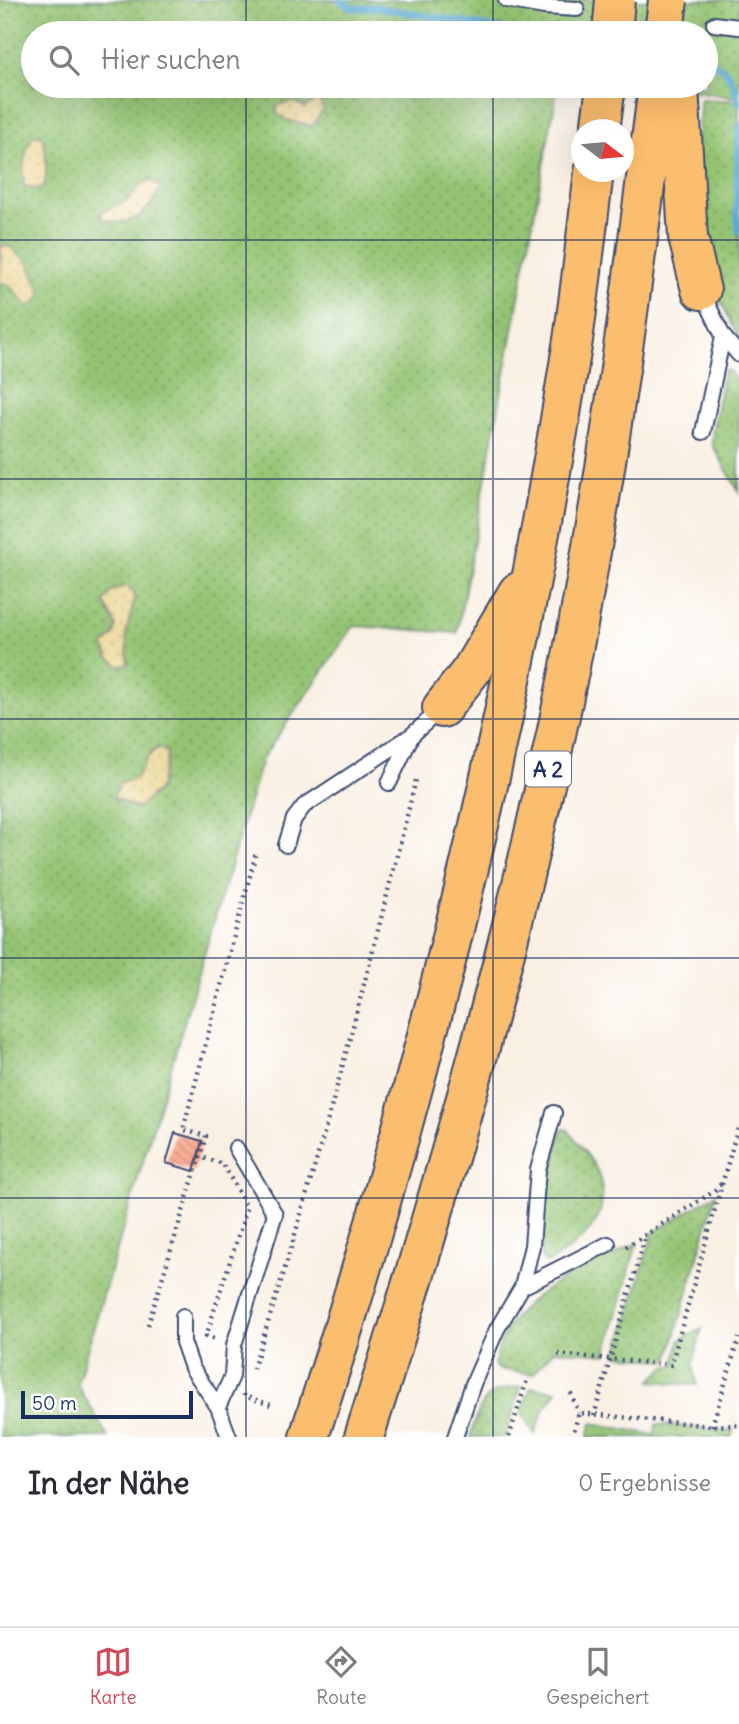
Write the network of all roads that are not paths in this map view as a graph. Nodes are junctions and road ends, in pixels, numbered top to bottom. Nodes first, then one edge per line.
1 (506, 0) edge
2 (615, 0) edge
3 (668, 0) edge
4 (674, 0) edge
5 (577, 9) dead end
6 (612, 21) edge
7 (665, 21) edge
8 (675, 21) edge
9 (718, 24) edge
10 (739, 27) edge
11 (604, 98) edge
12 (670, 98) edge
13 (673, 98) edge
14 (602, 119) edge
15 (593, 182) edge
16 (701, 290) joint
17 (723, 336) junction
18 (739, 355) edge
19 (703, 432) dead end
20 (534, 566) junction
21 (442, 708) joint
22 (412, 735) junction
23 (390, 783) dead end
24 (286, 845) dead end
25 (554, 1113) dead end
26 (236, 1148) dead end
27 (608, 1244) road end
28 (522, 1287) junction
29 (183, 1316) dead end
30 (218, 1407) junction
31 (229, 1437) edge
32 (309, 1437) edge
33 (364, 1437) edge
34 (455, 1437) edge

1 - 5 lane
2 - 6 highway, bridge
3 - 7 highway, bridge
4 - 8 highway
9 - 10 lane
11 - 14 highway
12 - 33 highway, A 2
13 - 16 highway
15 - 20 highway, A 2
16 - 17 lane
17 - 18 lane
17 - 19 lane
20 - 21 highway
20 - 32 highway, A 2
21 - 22 lane
22 - 23 lane
22 - 24 lane
25 - 28 lane
26 - 30 lane
27 - 28 lane
28 - 34 lane
29 - 30 lane
30 - 31 lane

